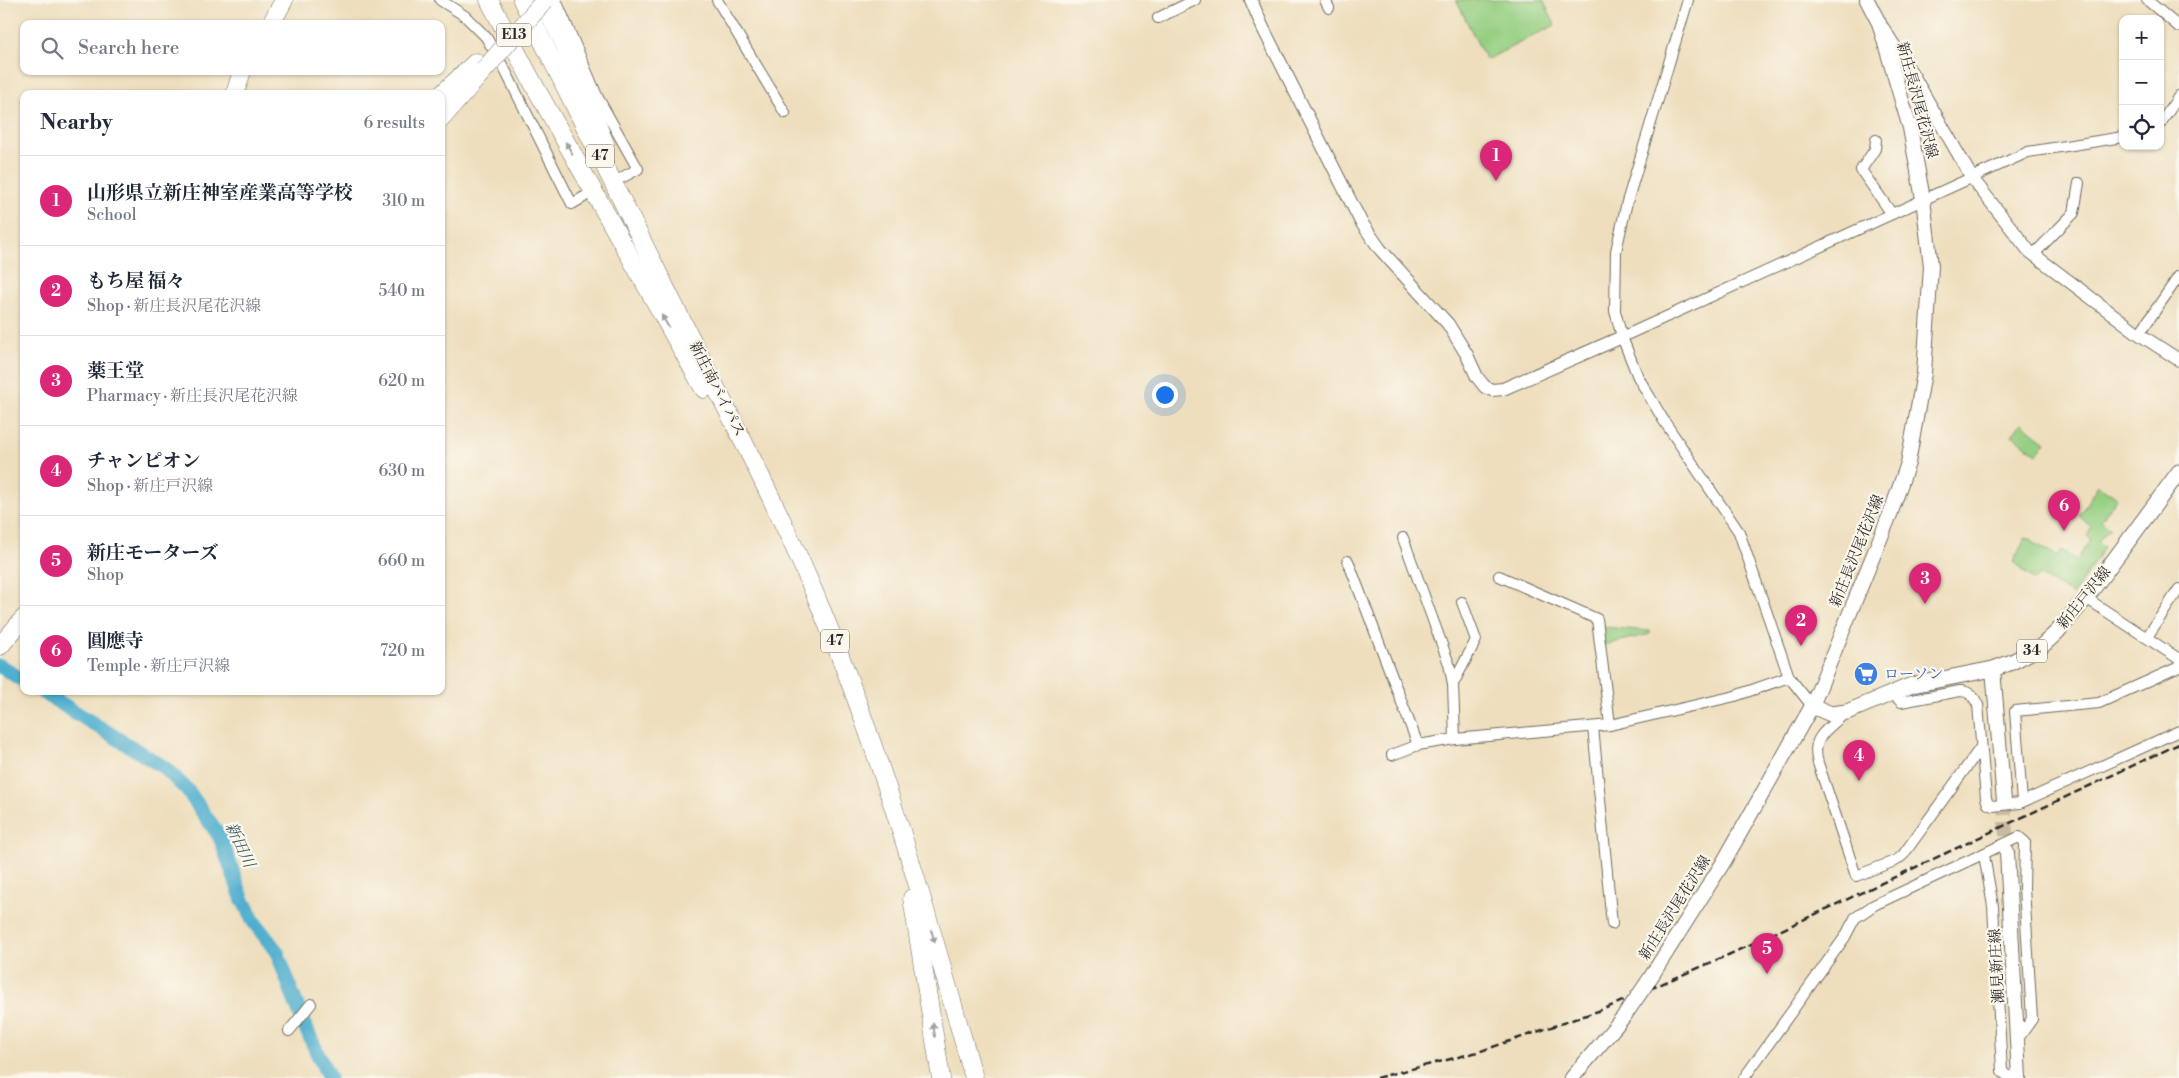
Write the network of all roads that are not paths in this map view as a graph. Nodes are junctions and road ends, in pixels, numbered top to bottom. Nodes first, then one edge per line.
1 (275, 0) edge
2 (284, 0) edge
3 (440, 0) edge
4 (489, 0) edge
5 (522, 0) edge
6 (536, 0) edge
7 (544, 0) edge
8 (556, 0) edge
9 (717, 0) edge
10 (1195, 0) edge
11 (1251, 0) edge
12 (1688, 0) edge
13 (1867, 0) edge
14 (2147, 0) edge
15 (1158, 18) dead end
16 (264, 20) edge
17 (273, 20) edge
18 (1879, 23) junction
19 (2179, 27) edge
20 (480, 66) junction
21 (445, 92) edge
22 (2179, 96) edge
23 (785, 113) dead end
24 (445, 114) edge
25 (2164, 118) edge
26 (2119, 138) edge
27 (1876, 140) dead end
28 (622, 177) dead end
29 (1972, 178) junction
30 (2079, 183) dead end
31 (584, 197) dead end
32 (1924, 199) junction
33 (1892, 214) junction
34 (2034, 254) junction
35 (2179, 276) edge
36 (2139, 334) junction
37 (1622, 338) junction
38 (2177, 355) edge
39 (2179, 472) edge
40 (770, 499) junction
41 (1403, 538) dead end
42 (1348, 561) dead end
43 (1499, 576) dead end
44 (2179, 589) edge
45 (2086, 598) junction
46 (1462, 602) dead end
47 (20, 629) edge
48 (2147, 637) junction
49 (0, 646) edge
50 (0, 657) edge
51 (2179, 659) edge
52 (2179, 667) edge
53 (1993, 669) junction
54 (1789, 677) junction
55 (1453, 684) junction
56 (1892, 693) junction
57 (1812, 706) junction
58 (1847, 712) junction
59 (1610, 725) junction
60 (1593, 728) junction
61 (2179, 731) edge
62 (1455, 739) junction
63 (1418, 745) junction
64 (1981, 747) junction
65 (1392, 755) dead end
66 (886, 789) junction
67 (2004, 801) tunnel mouth
68 (2022, 801) junction
69 (2007, 852) tunnel mouth
70 (1984, 855) junction
71 (1612, 924) dead end
72 (311, 1004) dead end
73 (289, 1031) dead end
74 (2017, 1040) junction
75 (941, 1078) edge
76 (974, 1078) edge
77 (1572, 1078) edge
78 (1744, 1078) edge
79 (2018, 1078) edge

1 - 16 highway
2 - 17 highway
3 - 31 street
40 -> 4 highway
5 - 40 highway, 47
6 - 20 highway
7 - 20 highway, E13, bridge
7 - 40 highway
8 - 28 street
9 - 23 street
10 - 15 street
11 - 37 street
12 - 37 street
13 - 18 main road, 新庄長沢尾花沢線
14 - 19 street
18 - 29 street
18 - 32 main road, 新庄長沢尾花沢線
20 - 21 highway
20 - 24 highway, E13
22 - 25 street
26 - 29 street
27 - 33 street
29 - 32 street
29 - 34 street
30 - 34 street
32 - 33 street
32 - 57 main road, 新庄長沢尾花沢線
33 - 37 street
34 - 36 street
35 - 36 street
36 - 38 street
37 - 54 street
39 - 45 main road, 新庄戸沢線 / 34
40 - 66 highway, 47
41 - 55 street
42 - 63 street
43 - 59 street
44 - 48 street
45 - 48 street
45 - 53 main road, 新庄戸沢線 / 34
46 - 55 street
47 - 49 highway
47 - 50 highway
48 - 51 street
52 - 68 street
53 - 56 main road, 新庄戸沢線 / 34
53 - 67 main road
54 - 57 street
54 - 59 street
55 - 62 street
56 - 58 main road, 新庄戸沢線 / 34
56 - 64 street
57 - 58 main road, 新庄戸沢線 / 34
57 - 77 main road, 新庄長沢尾花沢線, bridge
58 - 64 street
59 - 60 street
60 - 62 street
60 - 71 street
61 - 68 street
62 - 63 street
63 - 65 street
64 - 68 street
75 -> 66 highway, 47
66 -> 76 highway, 47
69 - 74 main road, 瀬見新庄線
70 - 74 street
70 - 78 street
70 - 79 street
72 - 73 street
74 - 79 main road, 瀬見新庄線

